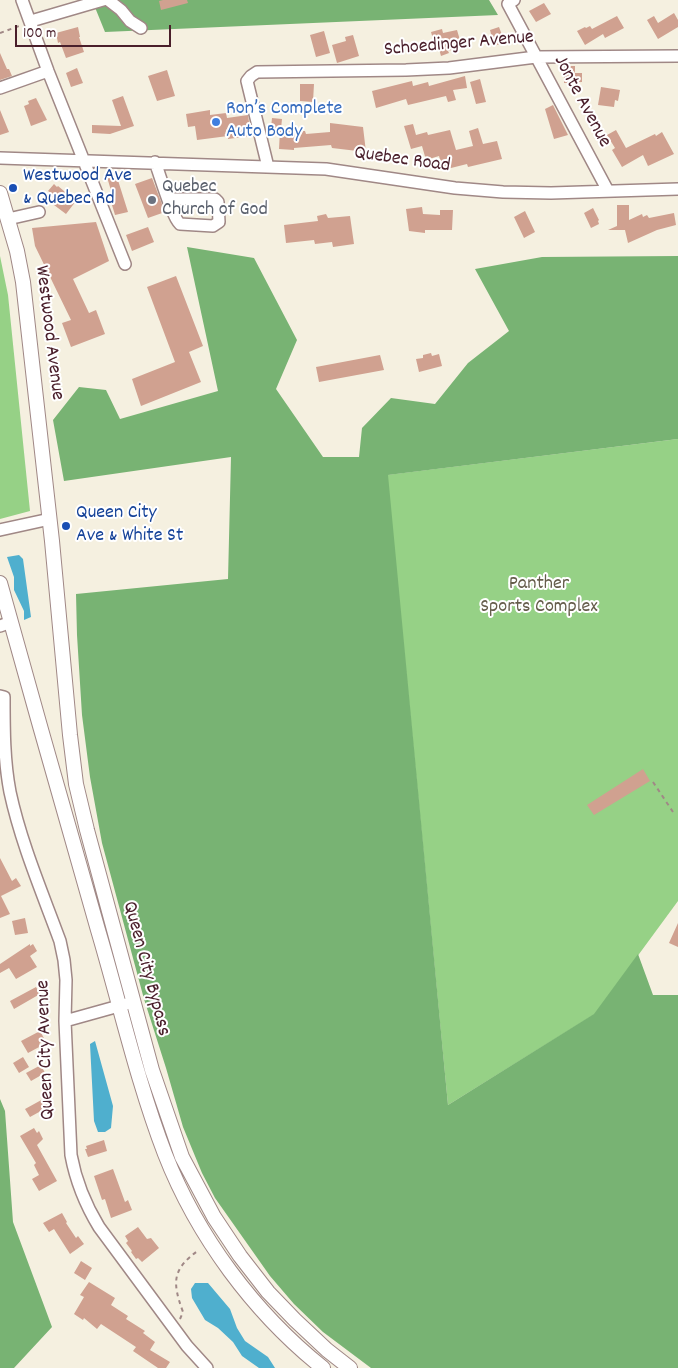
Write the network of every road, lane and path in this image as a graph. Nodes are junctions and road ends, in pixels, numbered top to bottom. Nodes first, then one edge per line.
1 (22, 0) edge
2 (103, 0) edge
3 (108, 0) edge
4 (511, 2) edge
5 (31, 21) junction
6 (141, 28) dead end
7 (0, 33) edge
8 (678, 56) edge
9 (536, 57) junction
10 (48, 71) junction
11 (0, 88) edge
12 (0, 158) edge
13 (84, 160) junction
14 (155, 162) junction
15 (268, 166) junction
16 (678, 189) edge
17 (608, 191) junction
18 (0, 193) edge
19 (168, 199) junction
20 (39, 212) dead end
21 (8, 219) junction
22 (125, 264) dead end
23 (50, 518) junction
24 (0, 530) edge
25 (0, 583) edge
26 (5, 624) edge
27 (2, 696) edge
28 (2, 734) edge
29 (653, 782) dead end
30 (672, 812) dead end
31 (133, 1002) junction
32 (119, 1006) junction
33 (65, 1021) junction
34 (200, 1250) dead end
35 (179, 1320) dead end
36 (203, 1367) edge
37 (323, 1368) edge
38 (350, 1368) edge

1 - 5 street
2 - 5 street
3 - 6 street
4 - 9 street, Jonte Avenue
5 - 7 path
5 - 10 street
8 - 9 street, Schoedinger Avenue
9 - 15 street, Schoedinger Avenue
9 - 17 street, Jonte Avenue
10 - 11 street
10 - 13 street
12 - 13 street, Quebec Road
13 - 14 street, Quebec Road
13 - 22 street
14 - 15 street, Quebec Road
14 - 19 street
15 - 17 street, Quebec Road
16 - 17 street, Quebec Road
18 - 21 main road, Westwood Avenue
19 - 19 street
20 - 21 street
21 - 23 main road, Westwood Avenue
23 - 24 street
23 - 31 main road, Queen City Bypass
25 - 26 main road
26 - 32 main road
27 - 28 street, Queen City Avenue
28 - 33 street, Queen City Avenue
29 - 30 path
31 - 32 street
31 - 38 main road, Queen City Bypass
32 - 33 street
32 - 37 main road, Queen City Bypass
33 - 36 street, Queen City Avenue
34 - 35 path

